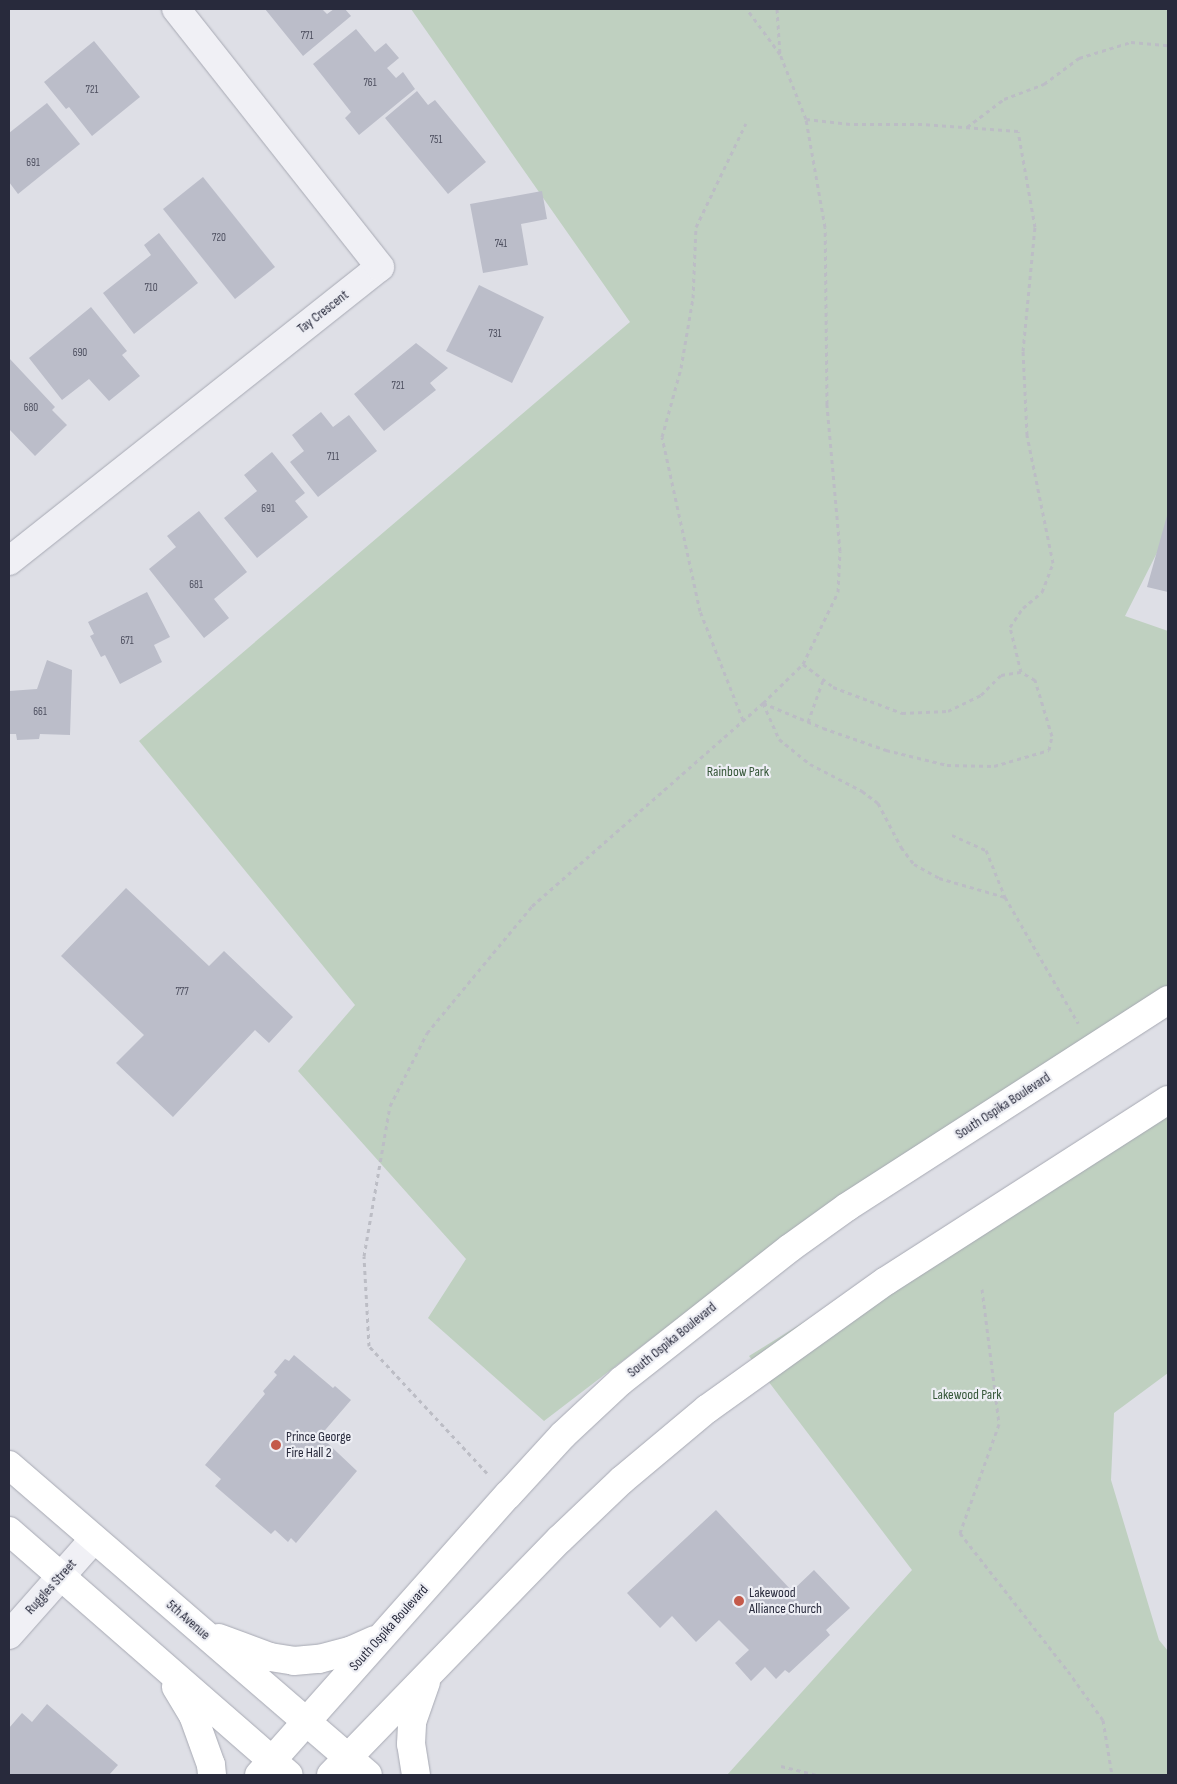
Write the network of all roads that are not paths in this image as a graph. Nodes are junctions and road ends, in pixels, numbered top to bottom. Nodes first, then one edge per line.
1 (176, 9) edge
2 (9, 561) edge
3 (1168, 1000) edge
4 (1168, 1100) edge
5 (9, 1465) edge
6 (9, 1531) edge
7 (94, 1539) junction
8 (60, 1576) junction
9 (196, 1628) junction
10 (9, 1635) edge
11 (382, 1636) junction
12 (164, 1666) junction
13 (429, 1673) junction
14 (305, 1721) junction
15 (339, 1766) edge
16 (273, 1770) edge
17 (212, 1775) edge
18 (368, 1775) edge
19 (416, 1775) edge

1 - 2 street, Tay Crescent
3 - 11 main road, South Ospika Boulevard
4 - 13 main road
5 - 7 main road, 5th Avenue
6 - 8 main road
7 - 8 street, Ruggles Street
7 - 9 main road, 5th Avenue
8 - 10 street, Ruggles Street
8 - 12 main road
9 - 11 main road
9 - 14 main road, 5th Avenue
11 - 14 main road, South Ospika Boulevard
12 - 16 main road
12 - 17 main road
13 - 15 main road
13 - 19 main road
14 - 15 main road, 5th Avenue
14 - 16 main road, South Ospika Boulevard
15 - 18 main road, 5th Avenue

